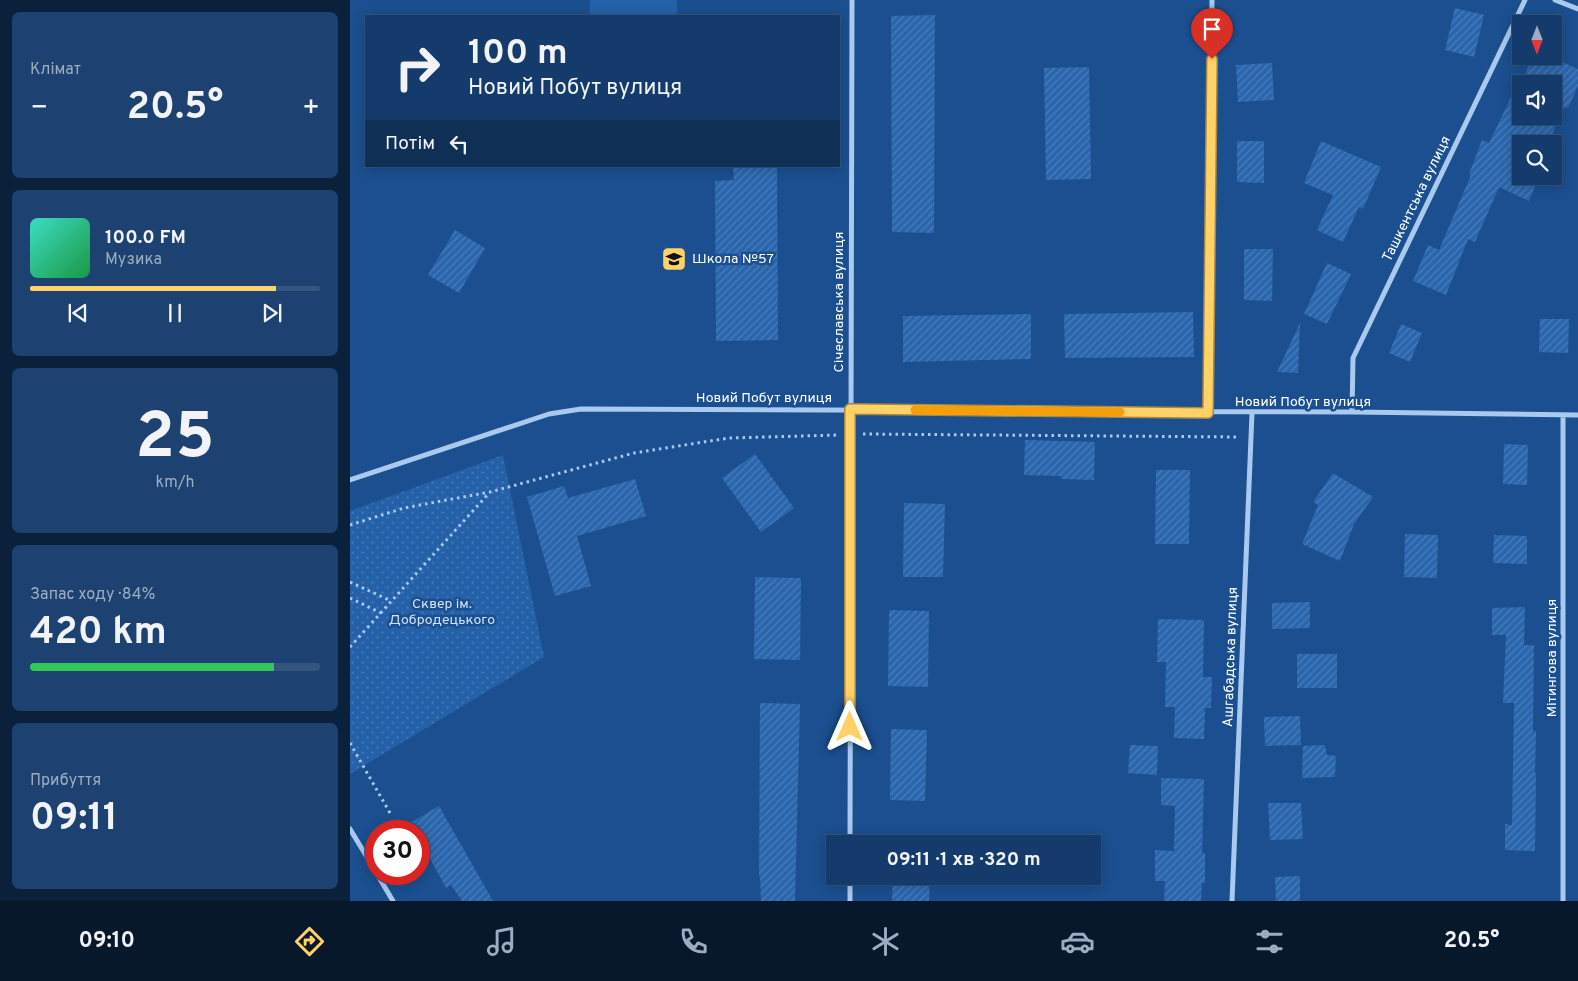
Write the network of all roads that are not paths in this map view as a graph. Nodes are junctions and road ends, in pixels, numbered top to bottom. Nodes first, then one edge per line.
1 (852, 0) edge
2 (1212, 0) edge
3 (1525, 0) edge
4 (1555, 0) edge
5 (1578, 9) edge
6 (850, 409) junction
7 (1352, 412) junction
8 (1208, 413) junction
9 (1252, 413) junction
10 (1578, 415) edge
11 (1563, 416) junction
12 (350, 480) edge
13 (350, 829) edge
14 (850, 835) edge
15 (365, 853) edge
16 (383, 885) edge
17 (850, 885) edge
18 (392, 901) edge
19 (850, 901) edge
20 (1232, 901) edge
21 (1563, 901) edge

1 - 6 street, Січеславська вулиця
2 - 8 street
3 - 7 street, Ташкентська вулиця
4 - 5 street
6 - 8 street, Новий Побут вулиця
6 - 12 street, Новий Побут вулиця
6 - 14 street, Січеславська вулиця
7 - 9 street, Новий Побут вулиця
7 - 11 street, Новий Побут вулиця
8 - 9 street, Новий Побут вулиця
9 - 20 street, Ашгабадська вулиця
10 - 11 street, Новий Побут вулиця
11 - 21 street, Мітингова вулиця
13 - 15 street
16 - 18 street
17 - 19 street

